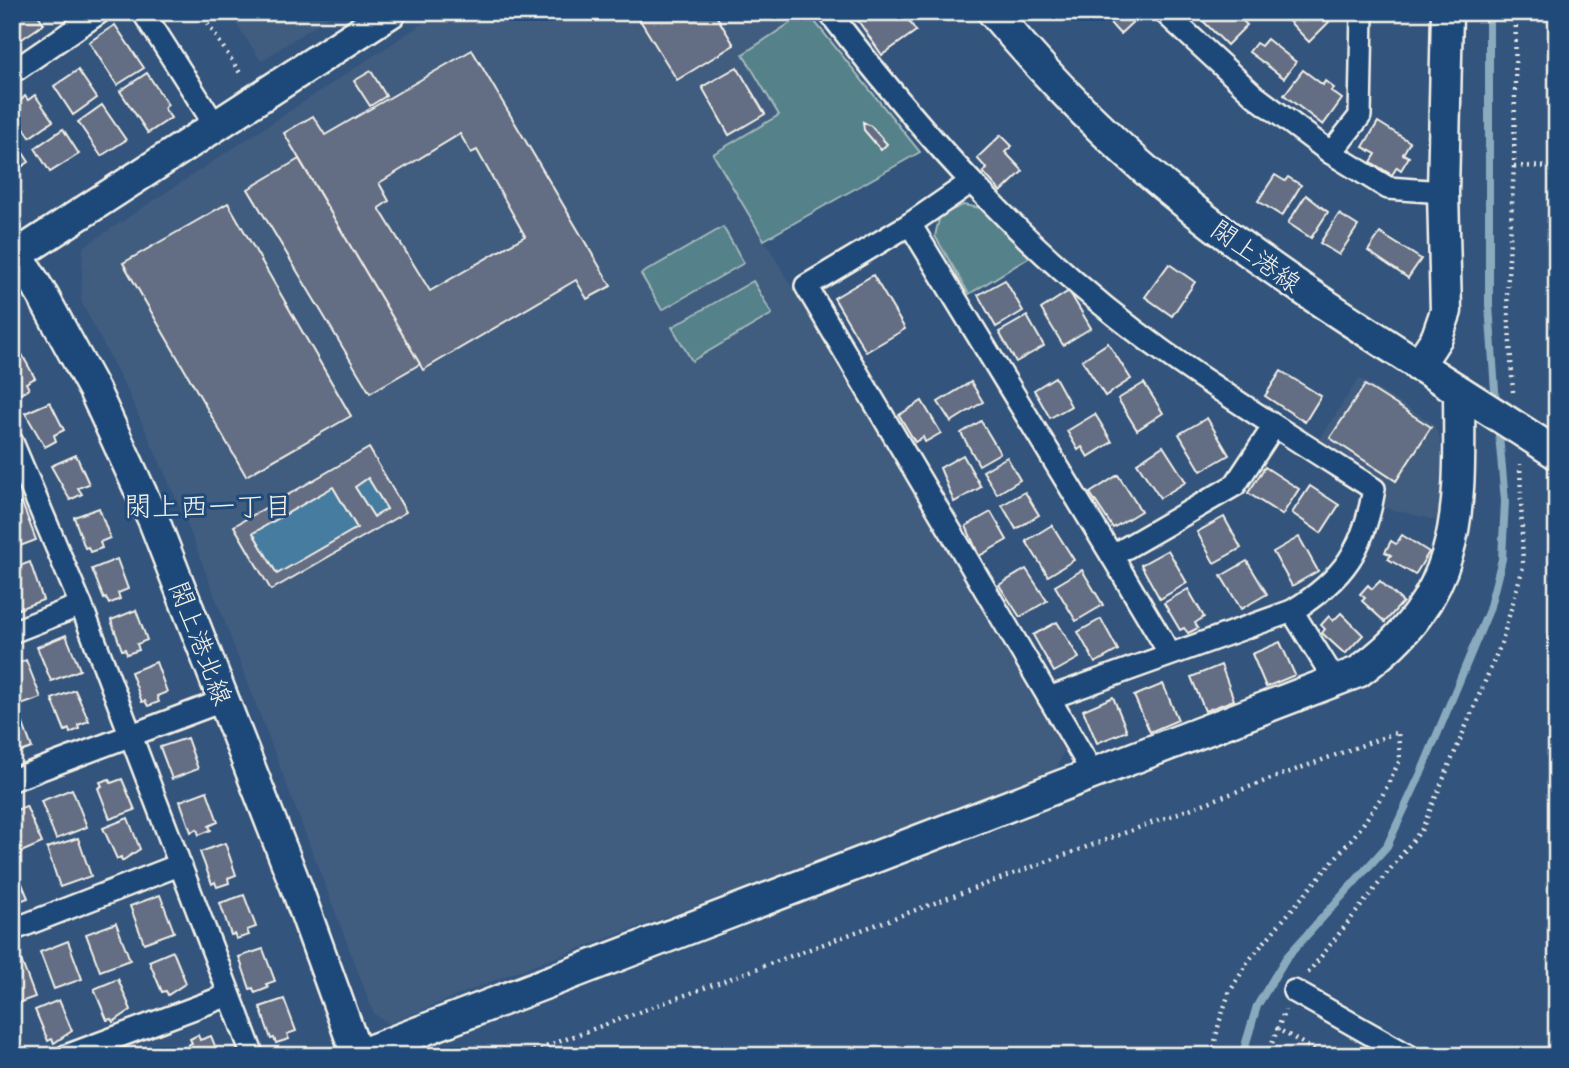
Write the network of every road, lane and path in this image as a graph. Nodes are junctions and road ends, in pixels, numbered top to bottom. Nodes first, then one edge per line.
1 (100, 12) edge
2 (143, 12) edge
3 (200, 12) edge
4 (391, 12) edge
5 (829, 12) edge
6 (993, 12) edge
7 (1164, 12) edge
8 (1362, 12) edge
9 (1447, 12) edge
10 (1516, 12) edge
11 (12, 62) edge
12 (243, 79) dead end
13 (215, 125) junction
14 (1331, 153) junction
15 (1514, 166) junction
16 (1557, 167) edge
17 (971, 182) junction
18 (1443, 192) junction
19 (910, 224) junction
20 (14, 253) edge
21 (1418, 366) junction
22 (1491, 412) junction
23 (1274, 425) junction
24 (12, 442) edge
25 (1557, 454) edge
26 (21, 479) edge
27 (1112, 556) junction
28 (81, 605) junction
29 (1292, 611) junction
30 (12, 632) edge
31 (1170, 654) junction
32 (1336, 682) junction
33 (1049, 698) junction
34 (222, 701) junction
35 (130, 736) junction
36 (1094, 775) junction
37 (12, 780) edge
38 (180, 865) junction
39 (12, 930) edge
40 (1294, 991) junction
41 (229, 995) junction
42 (1276, 1028) junction
43 (66, 1056) edge
44 (253, 1056) edge
45 (357, 1056) edge
46 (520, 1056) edge
47 (1212, 1056) edge
48 (1267, 1056) edge
49 (1325, 1056) edge
50 (1409, 1056) edge

1 - 11 street
2 - 13 street
3 - 12 path
4 - 13 street
5 - 17 street
6 - 21 street, 閖上港線
7 - 14 street
8 - 14 street
9 - 18 street
10 - 15 path
13 - 20 street
14 - 18 street
15 - 16 path
15 - 22 path
17 - 19 street
17 - 23 street
18 - 21 street
19 - 27 street
19 - 33 street
20 - 34 street, 閖上港北線
21 - 22 street, 閖上港線
22 - 25 street, 閖上港線
22 - 32 street
22 - 40 path
23 - 27 street
23 - 29 street
24 - 26 street
26 - 28 street
27 - 31 street
28 - 30 street
28 - 35 street
29 - 31 street
29 - 32 street
31 - 33 street
32 - 36 street
33 - 36 street
34 - 35 street
34 - 45 street, 閖上港北線
35 - 37 street
35 - 38 street
36 - 45 street
38 - 39 street
38 - 41 street
40 - 42 path
40 - 50 street
41 - 43 street
41 - 44 street
42 - 48 path
42 - 49 path
46 - 47 path

